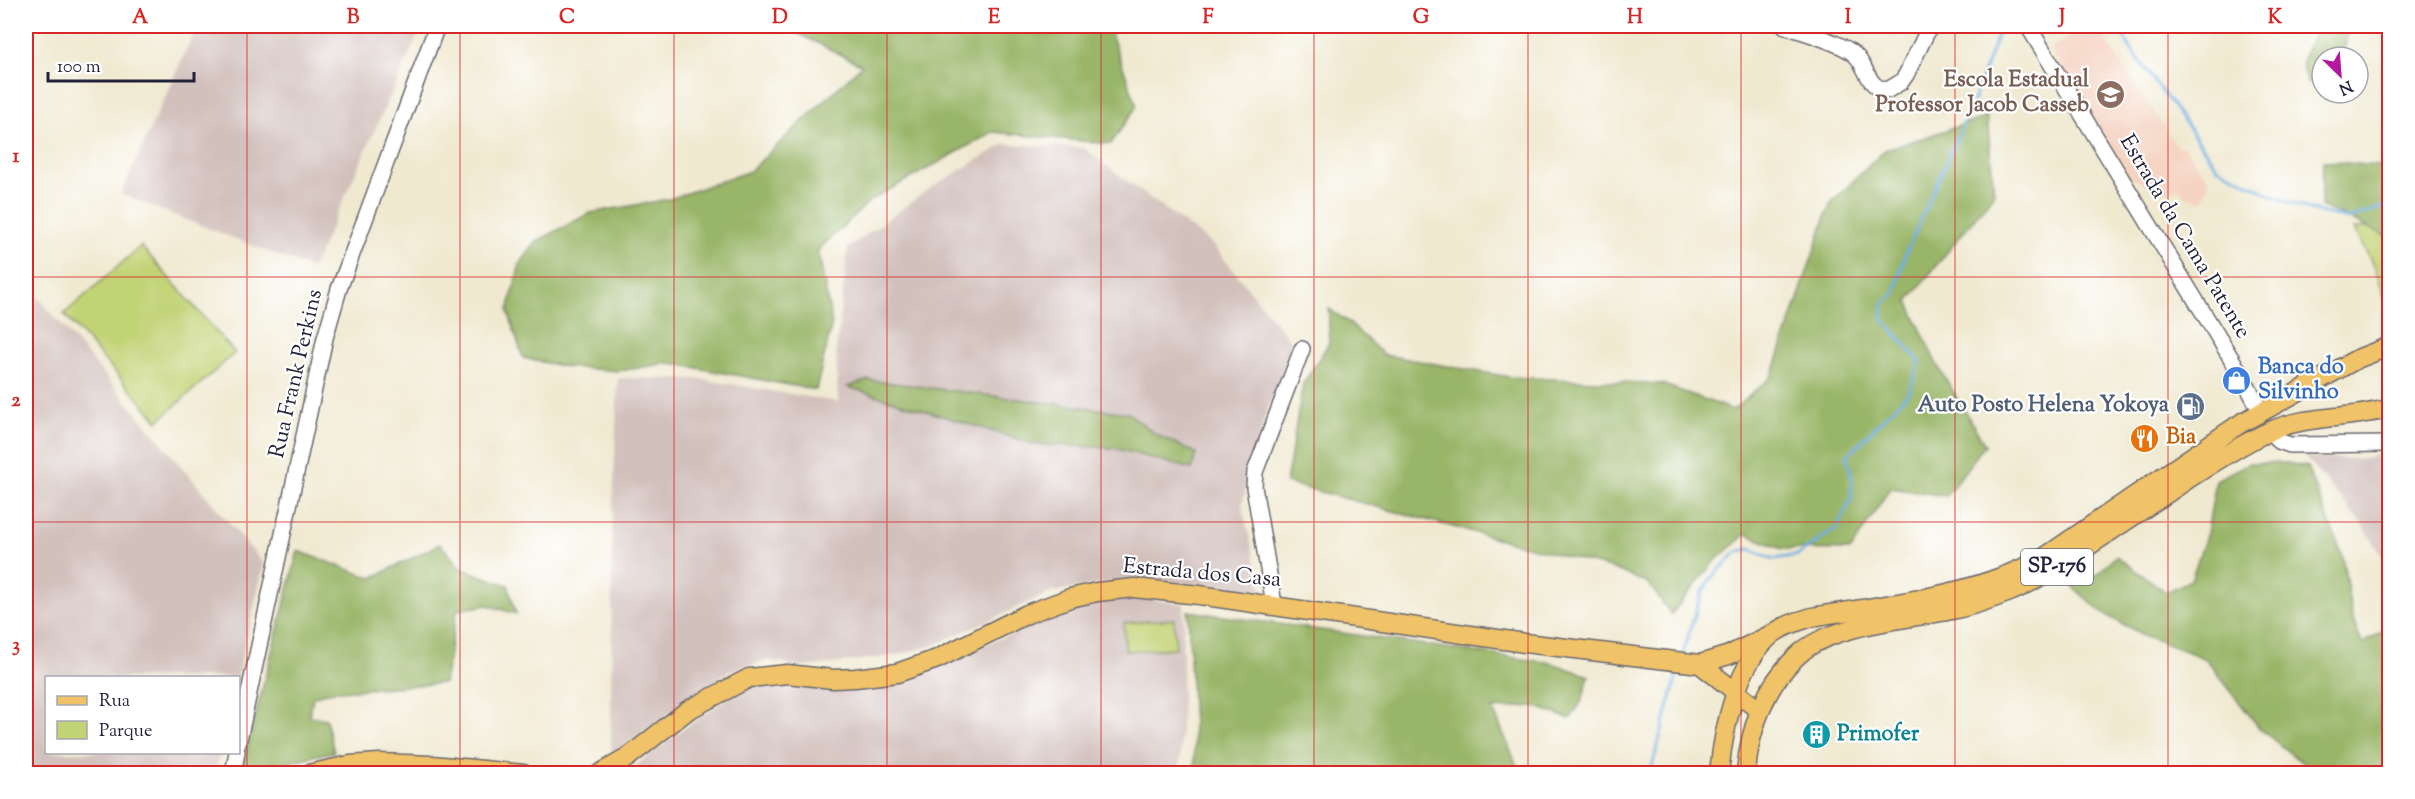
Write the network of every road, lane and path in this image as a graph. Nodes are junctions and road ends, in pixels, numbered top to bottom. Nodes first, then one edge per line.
1 (437, 26) edge
2 (1785, 26) edge
3 (1930, 26) edge
4 (2028, 26) edge
5 (1815, 30) edge
6 (2390, 346) edge
7 (1302, 349) dead end
8 (2390, 408) edge
9 (2261, 412) junction
10 (2271, 430) junction
11 (2390, 444) edge
12 (1274, 604) junction
13 (1772, 634) junction
14 (1695, 663) junction
15 (1715, 675) junction
16 (1736, 691) junction
17 (1728, 711) junction
18 (1760, 711) junction
19 (240, 735) edge
20 (237, 754) edge
21 (379, 768) edge
22 (310, 773) edge
23 (233, 774) edge
24 (524, 774) edge
25 (598, 774) edge
26 (1719, 774) edge
27 (1746, 774) edge

1 - 19 street, Rua Frank Perkins
2 - 5 street
3 - 5 street
4 - 9 street, Estrada da Cama Patente
6 - 9 main road, SP-176
7 - 12 street
8 - 10 main road, SP-176
9 - 13 main road, SP-176
10 - 11 street
10 - 18 main road, SP-176
12 - 14 main road, Estrada dos Casa
12 - 25 main road, Estrada dos Casa
13 - 14 main road
13 - 16 main road, SP-176
14 - 15 main road
15 - 16 main road
15 - 17 main road
16 - 17 main road, SP-176
16 - 18 main road
17 - 26 main road, SP-176
18 - 27 main road, SP-176
20 - 23 street
21 - 22 main road
21 - 24 main road

